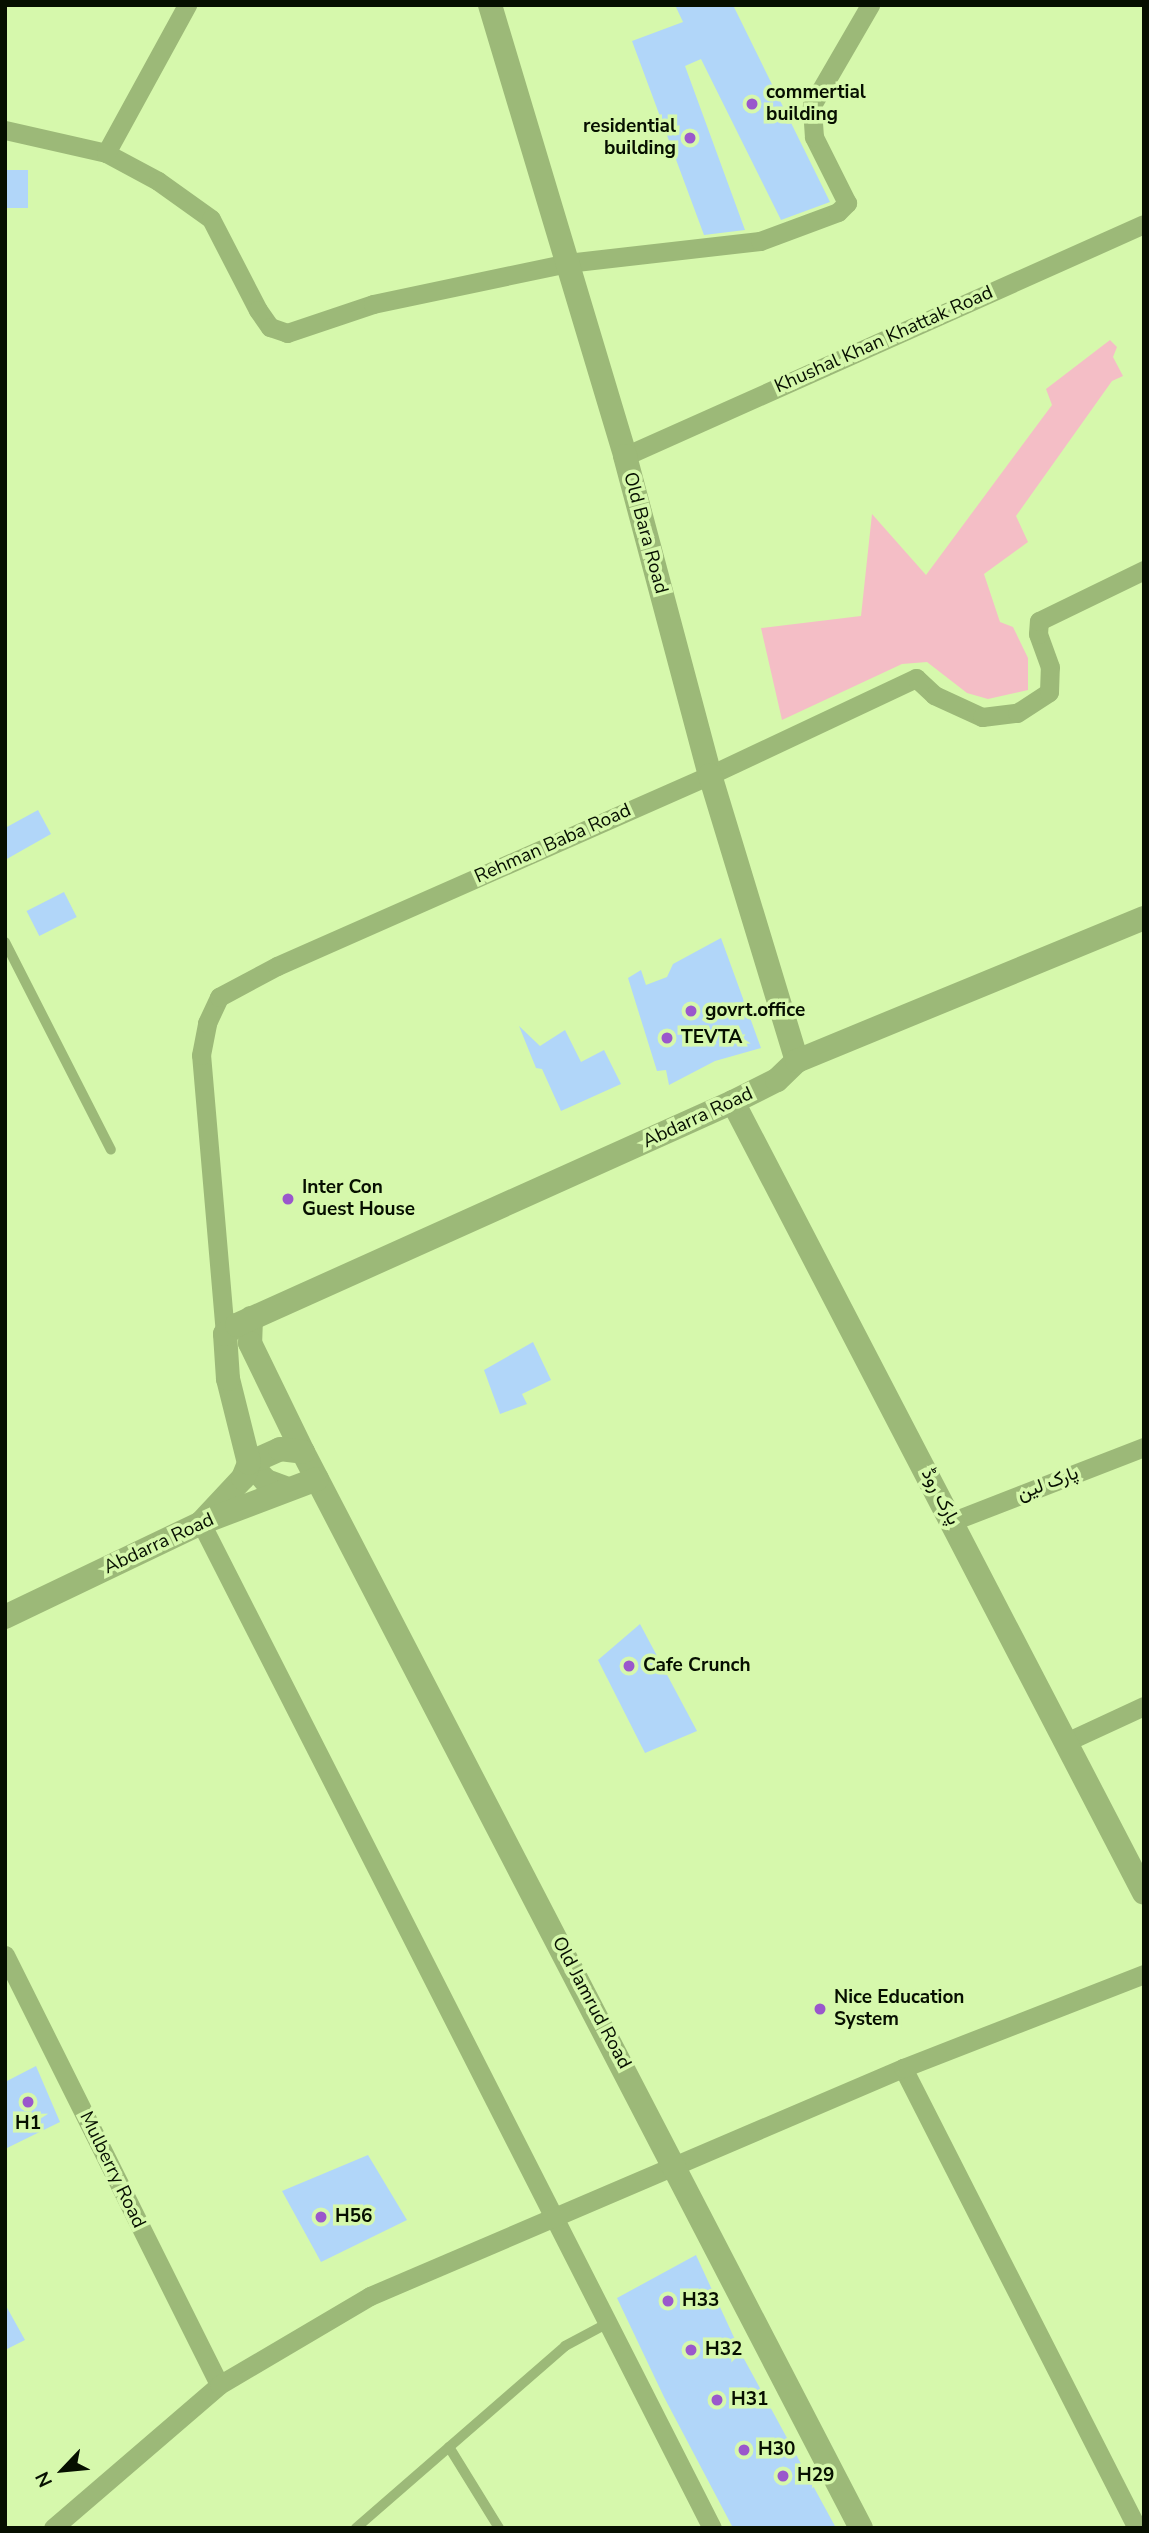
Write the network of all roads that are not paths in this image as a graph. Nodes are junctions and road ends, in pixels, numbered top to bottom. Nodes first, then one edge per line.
1 (187, 5) edge
2 (490, 5) edge
3 (870, 5) edge
4 (5, 130) edge
5 (106, 153) junction
6 (1144, 224) edge
7 (567, 263) junction
8 (625, 456) junction
9 (1144, 570) edge
10 (710, 775) junction
11 (1144, 918) edge
12 (5, 942) edge
13 (797, 1062) junction
14 (733, 1102) junction
15 (111, 1150) dead end
16 (251, 1318) junction
17 (225, 1335) junction
18 (1144, 1447) edge
19 (303, 1452) junction
20 (249, 1463) junction
21 (317, 1479) junction
22 (288, 1489) junction
23 (953, 1521) junction
24 (201, 1523) junction
25 (5, 1617) edge
26 (1144, 1706) edge
27 (1066, 1742) junction
28 (1144, 1892) edge
29 (5, 1955) edge
30 (1144, 1974) edge
31 (903, 2068) junction
32 (675, 2164) junction
33 (551, 2216) junction
34 (606, 2324) junction
35 (219, 2385) junction
36 (449, 2447) junction
37 (53, 2528) edge
38 (356, 2528) edge
39 (499, 2528) edge
40 (712, 2528) edge
41 (862, 2528) edge
42 (1137, 2528) edge

1 - 5 street
2 - 7 street, Old Bara Road
3 - 7 street
4 - 5 street
5 - 7 street
6 - 8 street, Khushal Khan Khattak Road
7 - 8 street, Old Bara Road
8 - 10 street, Old Bara Road
9 - 10 street, Rehman Baba Road
10 - 13 street, Old Bara Road
10 - 17 street, Rehman Baba Road
11 - 13 street, Abdarra Road
12 - 15 lane
13 - 14 street, Abdarra Road
14 - 16 street, Abdarra Road
14 - 23 street, پارک روڈ
16 - 17 street
16 - 19 street, Old Jamrud Road
17 - 20 street
18 - 23 street, پارک لین
19 - 20 street
19 - 21 street, Old Jamrud Road
20 - 22 street
20 - 24 street
21 - 22 street, Abdarra Road
21 - 32 street, Old Jamrud Road
22 - 24 street, Abdarra Road
23 - 27 street, پارک روڈ
24 - 25 street, Abdarra Road
24 - 33 street
26 - 27 street
27 - 28 street, پارک روڈ
29 - 35 street, Mulberry Road
30 - 31 street
31 - 32 street
31 - 42 street
32 - 33 street
32 - 41 street, Old Jamrud Road
33 - 34 street
33 - 35 street
34 - 36 lane
34 - 40 street
35 - 37 street
36 - 38 lane
36 - 39 lane

